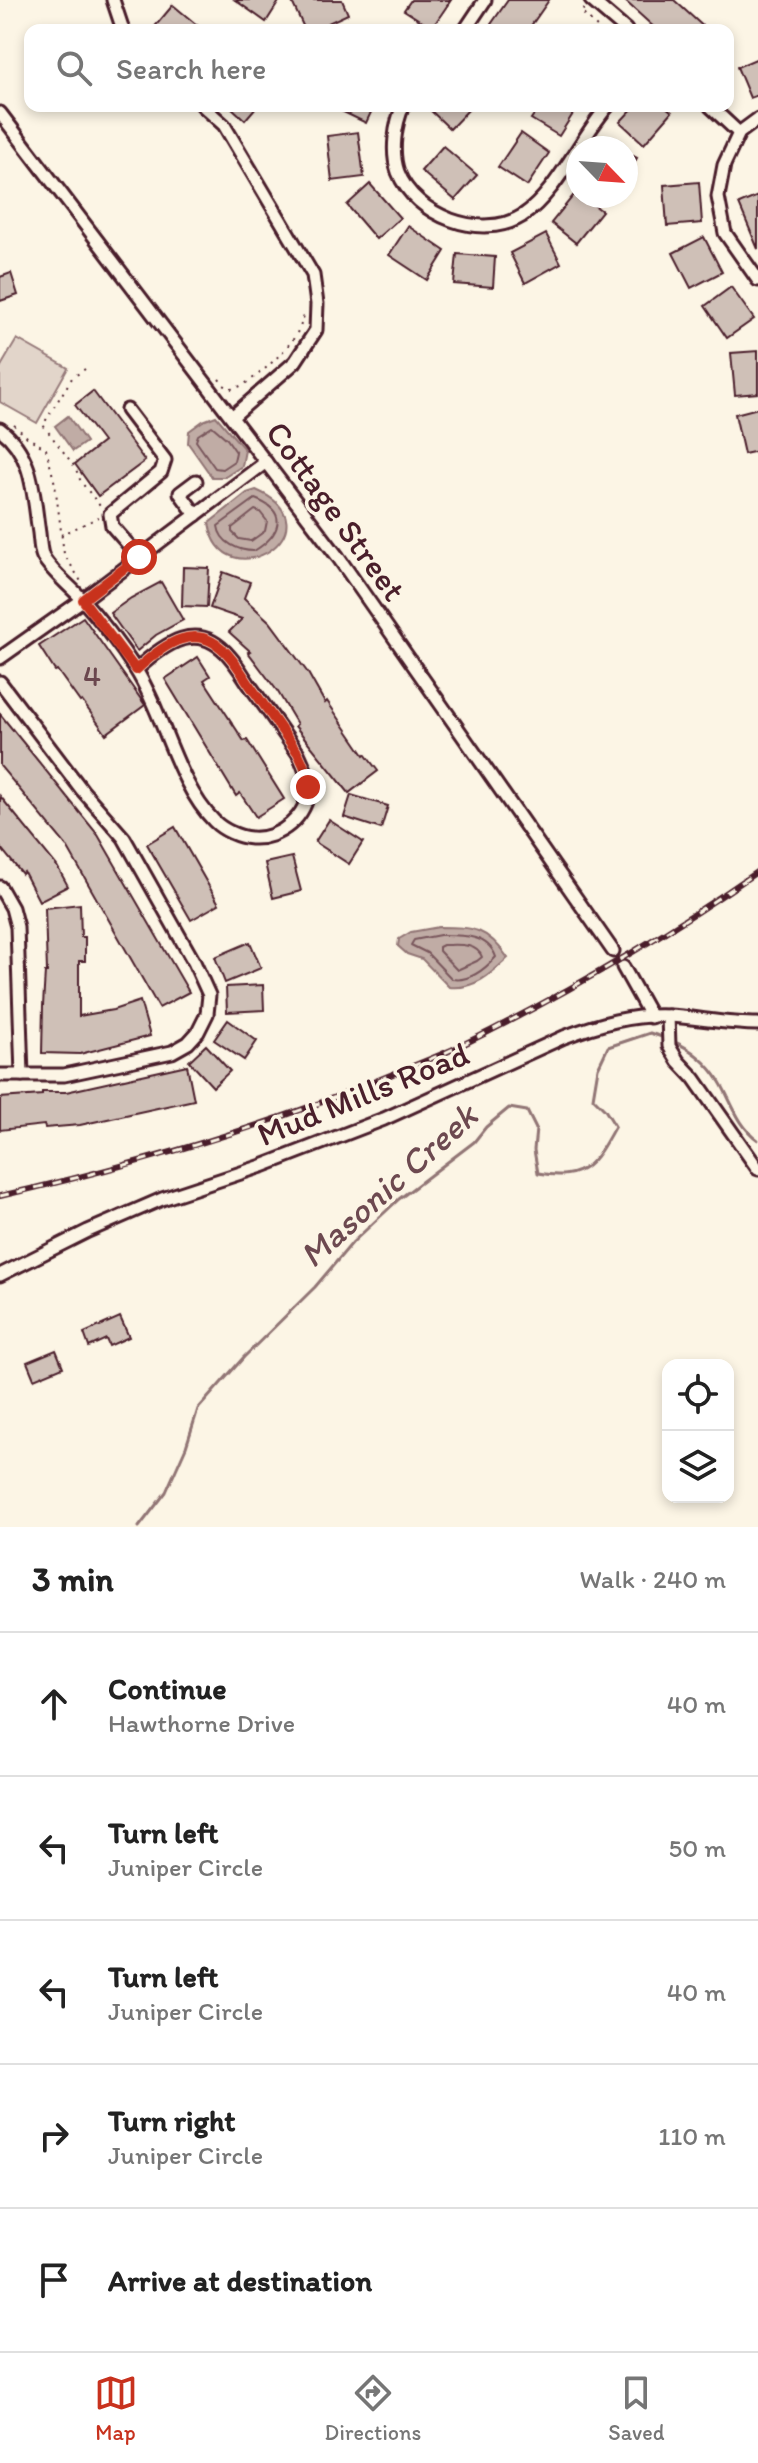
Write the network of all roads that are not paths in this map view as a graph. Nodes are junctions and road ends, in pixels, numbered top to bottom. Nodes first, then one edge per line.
1 (113, 0) edge
2 (485, 0) edge
3 (589, 3) edge
4 (121, 24) edge
5 (469, 24) edge
6 (618, 24) edge
7 (210, 112) edge
8 (400, 112) edge
9 (604, 112) edge
10 (716, 112) edge
11 (0, 113) edge
12 (758, 119) edge
13 (739, 133) junction
14 (758, 280) edge
15 (127, 410) dead end
16 (232, 417) junction
17 (4, 425) edge
18 (266, 462) junction
19 (196, 481) dead end
20 (196, 515) junction
21 (139, 557) junction
22 (82, 594) junction
23 (0, 658) edge
24 (136, 670) junction
25 (0, 682) edge
26 (0, 887) edge
27 (613, 951) dead end
28 (623, 967) dead end
29 (668, 1016) junction
30 (651, 1017) junction
31 (758, 1024) edge
32 (0, 1075) edge
33 (22, 1075) junction
34 (758, 1169) edge
35 (0, 1275) edge

1 - 4 street
2 - 5 street
3 - 6 street
7 - 16 street
8 - 9 street
10 - 13 street
11 - 16 street, Cottage Street
12 - 13 street
13 - 14 street
15 - 21 street
16 - 18 street, Cottage Street
17 - 22 street
18 - 20 street
18 - 27 street, Cottage Street
19 - 20 street
20 - 21 street
21 - 22 street
22 - 23 street
22 - 24 street
24 - 24 street
25 - 33 street
26 - 33 street
28 - 30 street
29 - 30 street, Mud Mills Road
29 - 31 street, Mud Mills Road
29 - 34 street
30 - 35 street, Mud Mills Road
32 - 33 street

